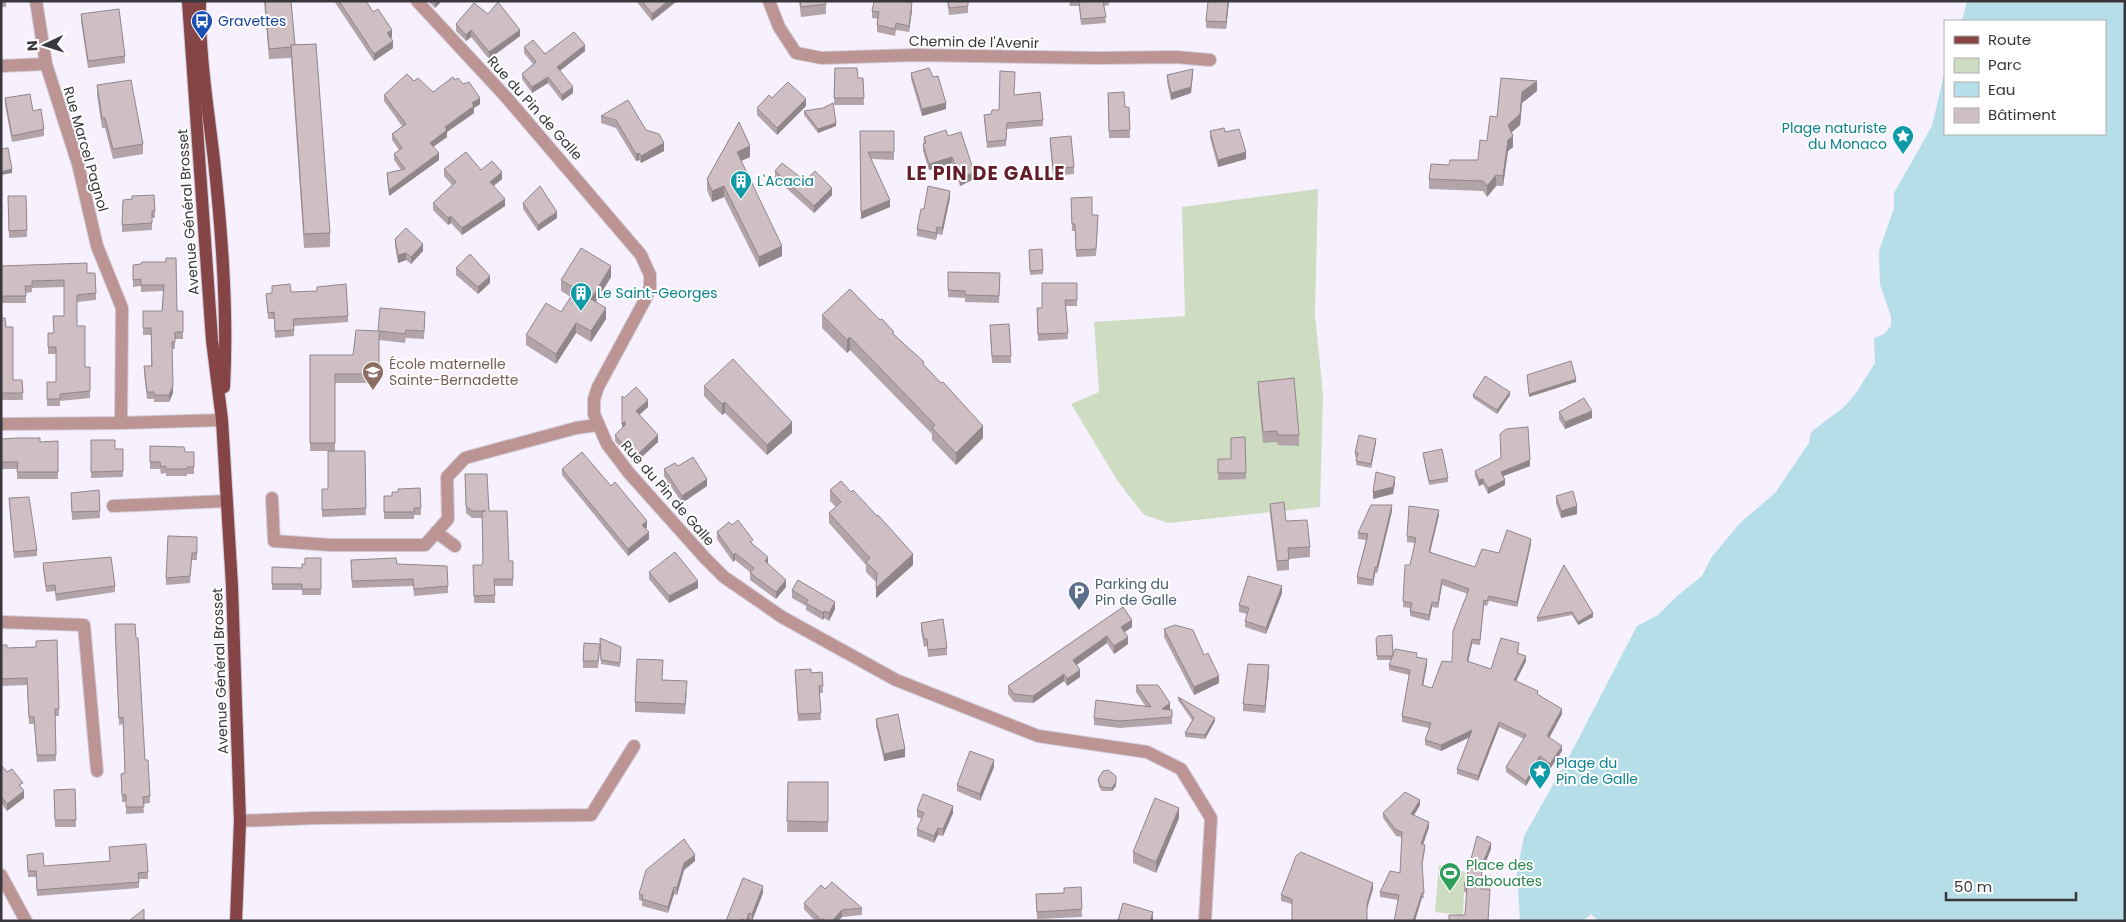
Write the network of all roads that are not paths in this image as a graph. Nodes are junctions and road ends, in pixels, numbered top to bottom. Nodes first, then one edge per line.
1 (36, 1) edge
2 (188, 1) edge
3 (200, 1) edge
4 (417, 1) edge
5 (769, 1) edge
6 (1210, 60) dead end
7 (46, 64) junction
8 (1, 66) edge
9 (222, 420) junction
10 (1, 424) edge
11 (121, 424) junction
12 (597, 425) junction
13 (272, 498) dead end
14 (227, 501) junction
15 (113, 506) dead end
16 (436, 532) junction
17 (455, 546) dead end
18 (1, 622) edge
19 (634, 746) dead end
20 (97, 771) dead end
21 (240, 821) junction
22 (1, 875) edge
23 (26, 921) edge
24 (236, 921) edge
25 (1205, 921) edge

1 - 7 street, Rue Marcel Pagnol
2 - 9 main road, Avenue Général Brosset
3 - 9 main road, Avenue Général Brosset
4 - 12 street, Rue du Pin de Galle
5 - 6 street, Chemin de l'Avenir
7 - 8 street
7 - 11 street, Rue Marcel Pagnol
9 - 11 street
9 - 14 main road, Avenue Général Brosset
10 - 11 street
12 - 16 street
12 - 25 street, Rue du Pin de Galle
13 - 16 street
14 - 15 street
14 - 21 main road, Avenue Général Brosset
16 - 17 street
18 - 20 street
19 - 21 street
21 - 24 main road, Avenue Général Brosset
22 - 23 street

